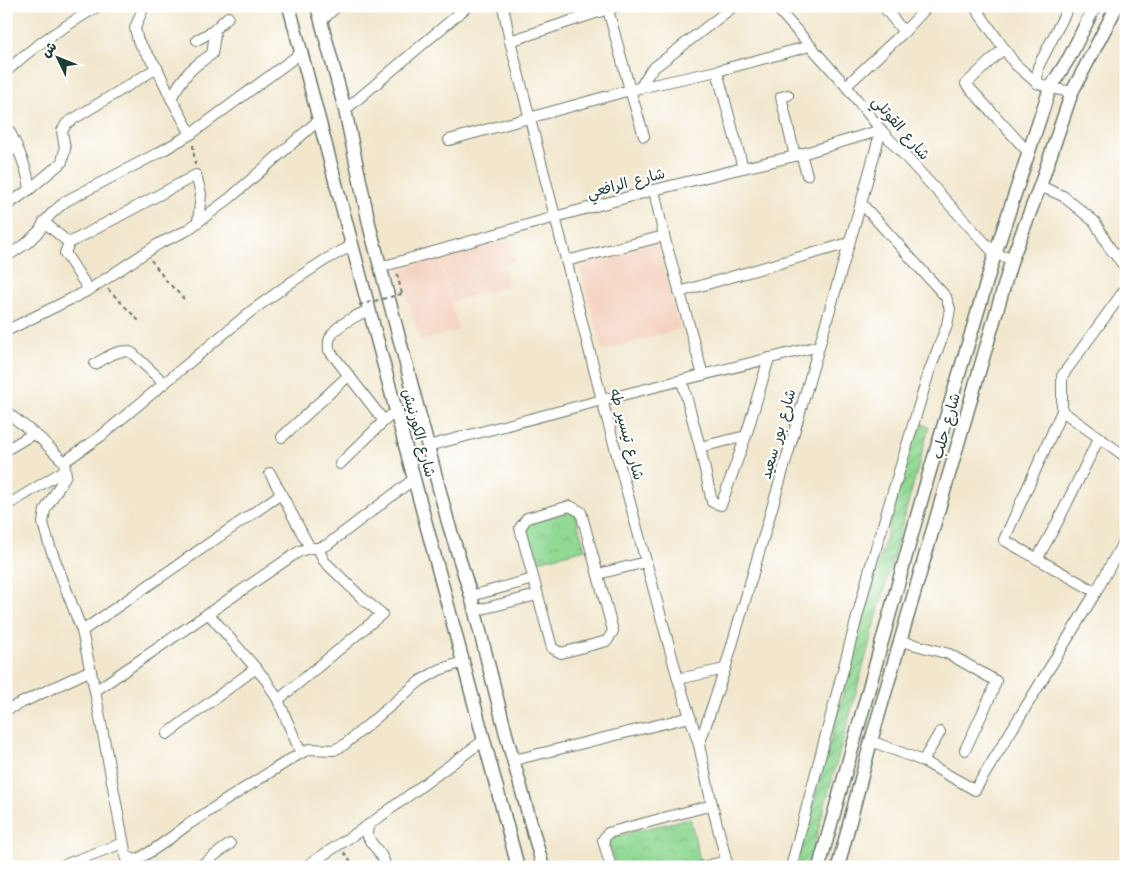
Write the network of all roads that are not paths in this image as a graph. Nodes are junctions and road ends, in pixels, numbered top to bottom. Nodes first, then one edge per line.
1 (98, 6) edge
2 (144, 6) edge
3 (289, 6) edge
4 (317, 6) edge
5 (337, 6) edge
6 (468, 6) edge
7 (503, 6) edge
8 (734, 6) edge
9 (775, 6) edge
10 (883, 6) edge
11 (928, 6) edge
12 (974, 6) edge
13 (1069, 6) edge
14 (1095, 6) edge
15 (1117, 6) edge
16 (611, 7) edge
17 (228, 17) dead end
18 (321, 21) junction
19 (213, 31) junction
20 (904, 32) junction
21 (197, 40) dead end
22 (510, 41) junction
23 (810, 46) junction
24 (1004, 48) junction
25 (301, 53) junction
26 (157, 68) junction
27 (717, 71) junction
28 (6, 72) edge
29 (1036, 83) junction
30 (846, 86) junction
31 (1050, 88) junction
32 (635, 89) junction
33 (1072, 92) junction
34 (788, 96) dead end
35 (171, 98) junction
36 (344, 110) junction
37 (530, 118) junction
38 (319, 120) junction
39 (6, 125) edge
40 (881, 130) junction
41 (191, 134) junction
42 (644, 136) dead end
43 (449, 140) dead end
44 (17, 147) junction
45 (1029, 152) junction
46 (6, 154) edge
47 (798, 155) junction
48 (743, 168) junction
49 (807, 175) dead end
50 (1040, 186) junction
51 (30, 189) junction
52 (654, 190) junction
53 (861, 203) junction
54 (6, 206) edge
55 (555, 217) junction
56 (44, 222) junction
57 (198, 222) junction
58 (664, 236) junction
59 (69, 243) junction
60 (849, 243) junction
61 (353, 245) junction
62 (995, 254) junction
63 (6, 257) edge
64 (1012, 260) junction
65 (566, 261) junction
66 (1125, 265) edge
67 (381, 267) junction
68 (1126, 288) edge
69 (89, 290) junction
70 (679, 292) junction
71 (364, 307) junction
72 (6, 331) edge
73 (819, 346) junction
74 (769, 358) junction
75 (95, 364) dead end
76 (703, 375) junction
77 (348, 376) junction
78 (682, 381) junction
79 (164, 383) junction
80 (602, 400) junction
81 (6, 410) edge
82 (396, 411) junction
83 (1062, 411) junction
84 (384, 421) junction
85 (33, 434) junction
86 (746, 436) junction
87 (282, 437) dead end
88 (1099, 438) junction
89 (428, 446) junction
90 (700, 448) junction
91 (6, 450) edge
92 (1126, 458) edge
93 (340, 464) dead end
94 (65, 466) junction
95 (270, 473) dead end
96 (414, 479) junction
97 (281, 494) junction
98 (6, 506) edge
99 (1126, 537) edge
100 (314, 548) junction
101 (1123, 552) edge
102 (1037, 559) junction
103 (646, 562) junction
104 (598, 574) junction
105 (533, 579) junction
106 (1096, 592) junction
107 (537, 595) junction
108 (471, 596) junction
109 (474, 611) junction
110 (208, 613) junction
111 (82, 631) junction
112 (901, 641) junction
113 (463, 662) junction
114 (256, 668) junction
115 (90, 670) junction
116 (725, 670) junction
117 (678, 679) junction
118 (95, 691) junction
119 (278, 700) junction
120 (6, 710) edge
121 (690, 717) junction
122 (940, 732) dead end
123 (167, 734) dead end
124 (484, 740) junction
125 (871, 740) junction
126 (699, 745) junction
127 (964, 750) dead end
128 (301, 753) junction
129 (514, 760) junction
130 (923, 761) junction
131 (712, 805) junction
132 (370, 824) junction
133 (123, 843) junction
134 (230, 844) dead end
135 (126, 856) junction
136 (727, 864) edge
137 (64, 866) dead end
138 (385, 866) edge
139 (130, 867) edge
140 (199, 867) edge
141 (305, 867) edge
142 (518, 867) edge
143 (543, 867) edge
144 (611, 867) edge
145 (702, 867) edge
146 (791, 867) edge
147 (819, 867) edge
148 (838, 867) edge

1 - 28 street
2 - 26 street
3 - 25 main road, شارع الكورنيش
4 - 18 main road, شارع الكورنيش
5 - 18 street
6 - 36 street
7 - 22 street, شارع تيسير طه
8 - 32 street
9 - 23 street, شارع القوتلي
10 - 20 street
11 - 20 street
12 - 24 street
13 - 29 street
14 - 31 main road, شارع حلب
15 - 33 main road, شارع حلب
16 - 22 street
16 - 32 street
17 - 19 street
18 - 36 main road, شارع الكورنيش
19 - 21 street
19 - 35 street
20 - 30 street
22 - 37 street, شارع تيسير طه
23 - 27 street
23 - 30 street, شارع القوتلي
24 - 29 street
24 - 45 street
25 - 38 main road, شارع الكورنيش
25 - 41 street
26 - 35 street
26 - 51 street
27 - 32 street
27 - 48 street
29 - 31 street
30 - 40 street, شارع القوتلي
31 - 33 street
31 - 45 main road, شارع حلب
32 - 37 street
32 - 42 street
33 - 50 main road, شارع حلب
34 - 47 street
35 - 41 street
36 - 67 main road, شارع الكورنيش
37 - 43 street
37 - 55 street, شارع تيسير طه
38 - 57 street
38 - 61 main road, شارع الكورنيش
39 - 44 street
40 - 47 street, شارع الرافعي
40 - 53 street, شارع بور سعيد
40 - 62 street, شارع القوتلي
41 - 56 street
44 - 46 street
44 - 51 street
45 - 62 main road, شارع حلب
47 - 48 street, شارع الرافعي
47 - 49 street
48 - 52 street, شارع الرافعي
50 - 64 main road, شارع حلب
50 - 66 street
51 - 54 street
52 - 55 street, شارع الرافعي
52 - 58 street
53 - 60 street, شارع بور سعيد
53 - 146 street
55 - 65 street, شارع تيسير طه
55 - 67 street, شارع الرافعي
56 - 59 street
56 - 63 street
57 - 59 street
57 - 69 street
58 - 65 street
58 - 70 street
59 - 69 street
60 - 70 street
60 - 73 street, شارع بور سعيد
61 - 71 main road, شارع الكورنيش
61 - 79 street
62 - 64 street, شارع القوتلي
62 - 147 main road, شارع حلب
64 - 112 main road, شارع حلب
65 - 80 street, شارع تيسير طه
67 - 89 main road, شارع الكورنيش
68 - 83 street
69 - 72 street
70 - 76 street
71 - 77 street
71 - 82 main road, شارع الكورنيش
73 - 74 street
73 - 116 street, شارع بور سعيد
74 - 76 street
74 - 86 street
75 - 79 street
76 - 78 street
77 - 84 street
77 - 87 street
78 - 80 street
78 - 90 street
79 - 94 street
80 - 89 street
80 - 103 street, شارع تيسير طه
81 - 85 street
82 - 84 street
82 - 96 main road, شارع الكورنيش
83 - 88 street
83 - 102 street
84 - 93 street
85 - 91 street
85 - 94 street
86 - 90 street
86 - 90 street
88 - 92 street
88 - 102 street
89 - 108 main road, شارع الكورنيش
94 - 98 street
94 - 111 street
95 - 97 street
96 - 100 street
96 - 113 main road, شارع الكورنيش
97 - 100 street
97 - 111 street
99 - 101 street
100 - 110 street
100 - 119 street
101 - 106 street
102 - 106 street
103 - 104 street
103 - 117 street, شارع تيسير طه
104 - 105 street
104 - 107 street
105 - 107 street
105 - 108 street
106 - 130 street
107 - 109 street
108 - 109 main road, شارع الكورنيش
109 - 129 main road, شارع الكورنيش
110 - 114 street
110 - 118 street
111 - 115 street
112 - 125 main road, شارع حلب
112 - 127 street
113 - 124 main road, شارع الكورنيش
113 - 128 street
114 - 119 street
114 - 123 street
115 - 118 street
115 - 120 street
116 - 117 street
116 - 126 street, شارع بور سعيد
117 - 121 street, شارع تيسير طه
118 - 133 street
119 - 128 street
121 - 126 street, شارع تيسير طه
121 - 129 street
122 - 130 street
124 - 132 street
124 - 142 main road, شارع الكورنيش
125 - 130 street
125 - 148 main road, شارع حلب
126 - 131 street, شارع تيسير طه
128 - 135 street
129 - 143 main road, شارع الكورنيش
131 - 136 street, شارع تيسير طه
131 - 144 street
132 - 138 street
132 - 141 street
133 - 135 street
133 - 137 street
134 - 140 street
135 - 139 street
136 - 145 street

